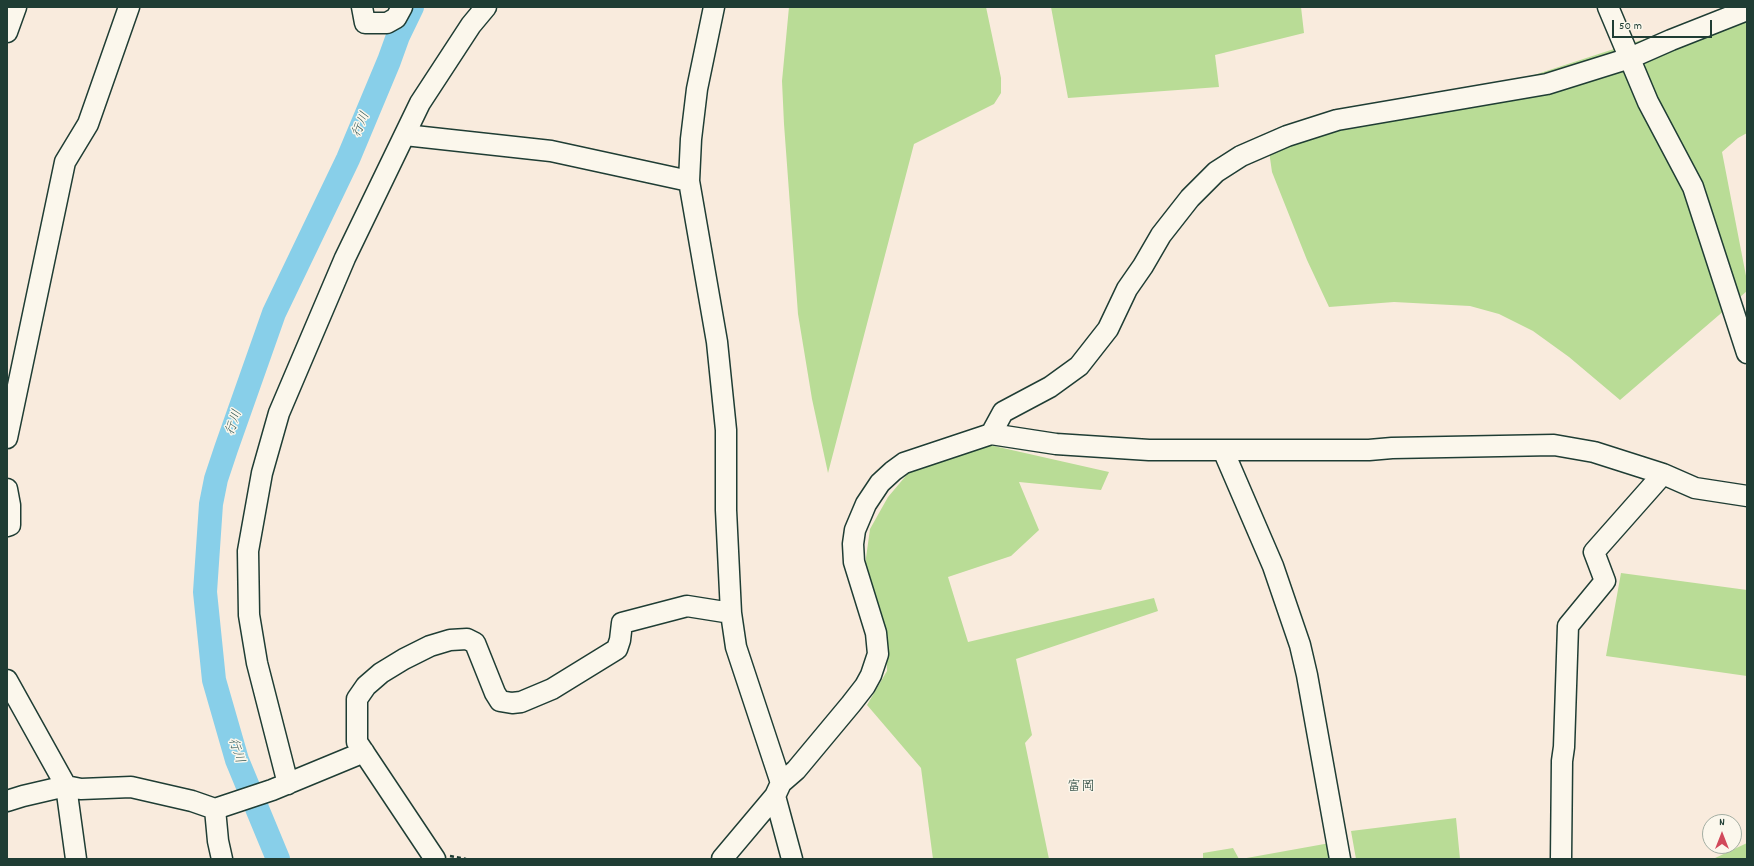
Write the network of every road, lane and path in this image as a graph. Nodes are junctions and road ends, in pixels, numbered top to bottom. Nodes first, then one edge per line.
1 (16, 7) edge
2 (129, 7) edge
3 (362, 7) edge
4 (402, 7) edge
5 (486, 7) edge
6 (714, 7) edge
7 (1608, 7) edge
8 (1747, 10) edge
9 (7, 32) edge
10 (1630, 58) junction
11 (405, 135) junction
12 (689, 181) junction
13 (1747, 353) edge
14 (991, 434) junction
15 (7, 438) edge
16 (1224, 450) junction
17 (1663, 474) junction
18 (7, 489) edge
19 (1747, 496) edge
20 (7, 526) edge
21 (731, 613) junction
22 (7, 680) edge
23 (364, 752) junction
24 (66, 786) junction
25 (280, 787) junction
26 (778, 790) junction
27 (7, 801) edge
28 (218, 808) junction
29 (76, 859) edge
30 (222, 859) edge
31 (435, 859) edge
32 (722, 859) edge
33 (792, 859) edge
34 (1340, 859) edge
35 (1561, 859) edge

1 - 9 street
2 - 15 street
3 - 4 street
5 - 11 street
6 - 12 street
7 - 10 street
8 - 10 street
10 - 13 street
10 - 14 street
11 - 12 street
11 - 25 street
12 - 21 street
14 - 16 street
14 - 26 street
16 - 17 street
16 - 34 street
17 - 19 street
17 - 35 street
18 - 20 street
21 - 23 street
21 - 26 street
22 - 24 street
23 - 25 street
23 - 31 street
24 - 27 street
24 - 28 street
24 - 29 street
25 - 28 street
26 - 32 street
26 - 33 street
28 - 30 street

